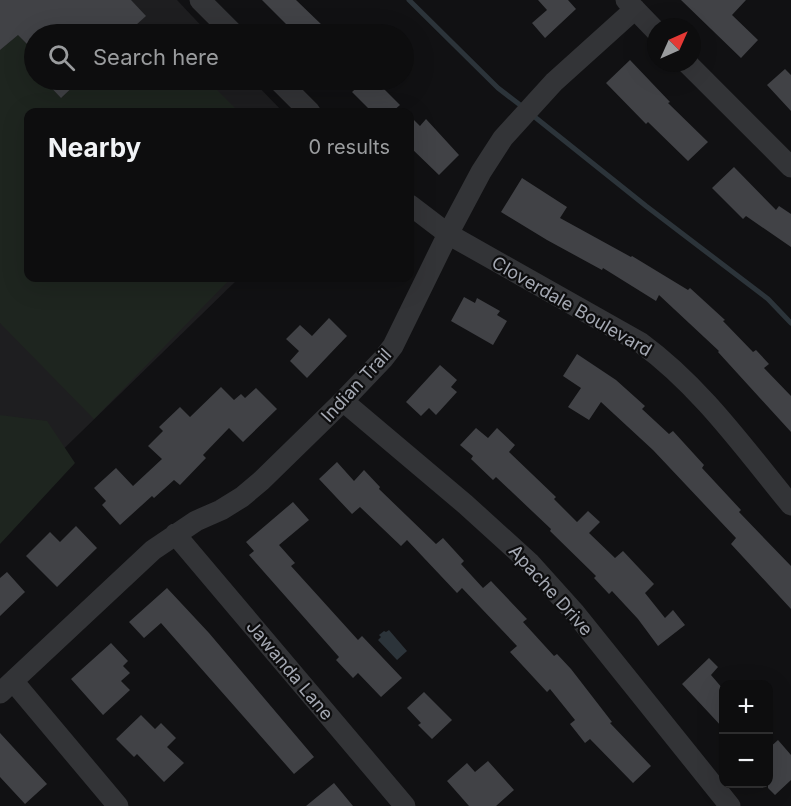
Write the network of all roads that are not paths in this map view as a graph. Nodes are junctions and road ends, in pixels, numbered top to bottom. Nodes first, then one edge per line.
1 (200, 0) edge
2 (631, 5) edge
3 (647, 22) edge
4 (224, 24) edge
5 (696, 72) edge
6 (288, 90) edge
7 (306, 108) edge
8 (791, 167) edge
9 (414, 208) edge
10 (448, 234) junction
11 (343, 401) junction
12 (791, 505) edge
13 (175, 534) junction
14 (7, 687) edge
15 (118, 806) edge
16 (405, 806) edge
17 (730, 806) edge

1 - 4 street
2 - 3 street
2 - 10 street, Indian Trail
5 - 8 street
6 - 7 street
9 - 10 street, Cloverdale Boulevard
10 - 11 street, Indian Trail
10 - 12 street, Cloverdale Boulevard
11 - 13 street, Indian Trail
11 - 17 street, Apache Drive
13 - 14 street, Indian Trail
13 - 16 street, Jawanda Lane
14 - 15 street

